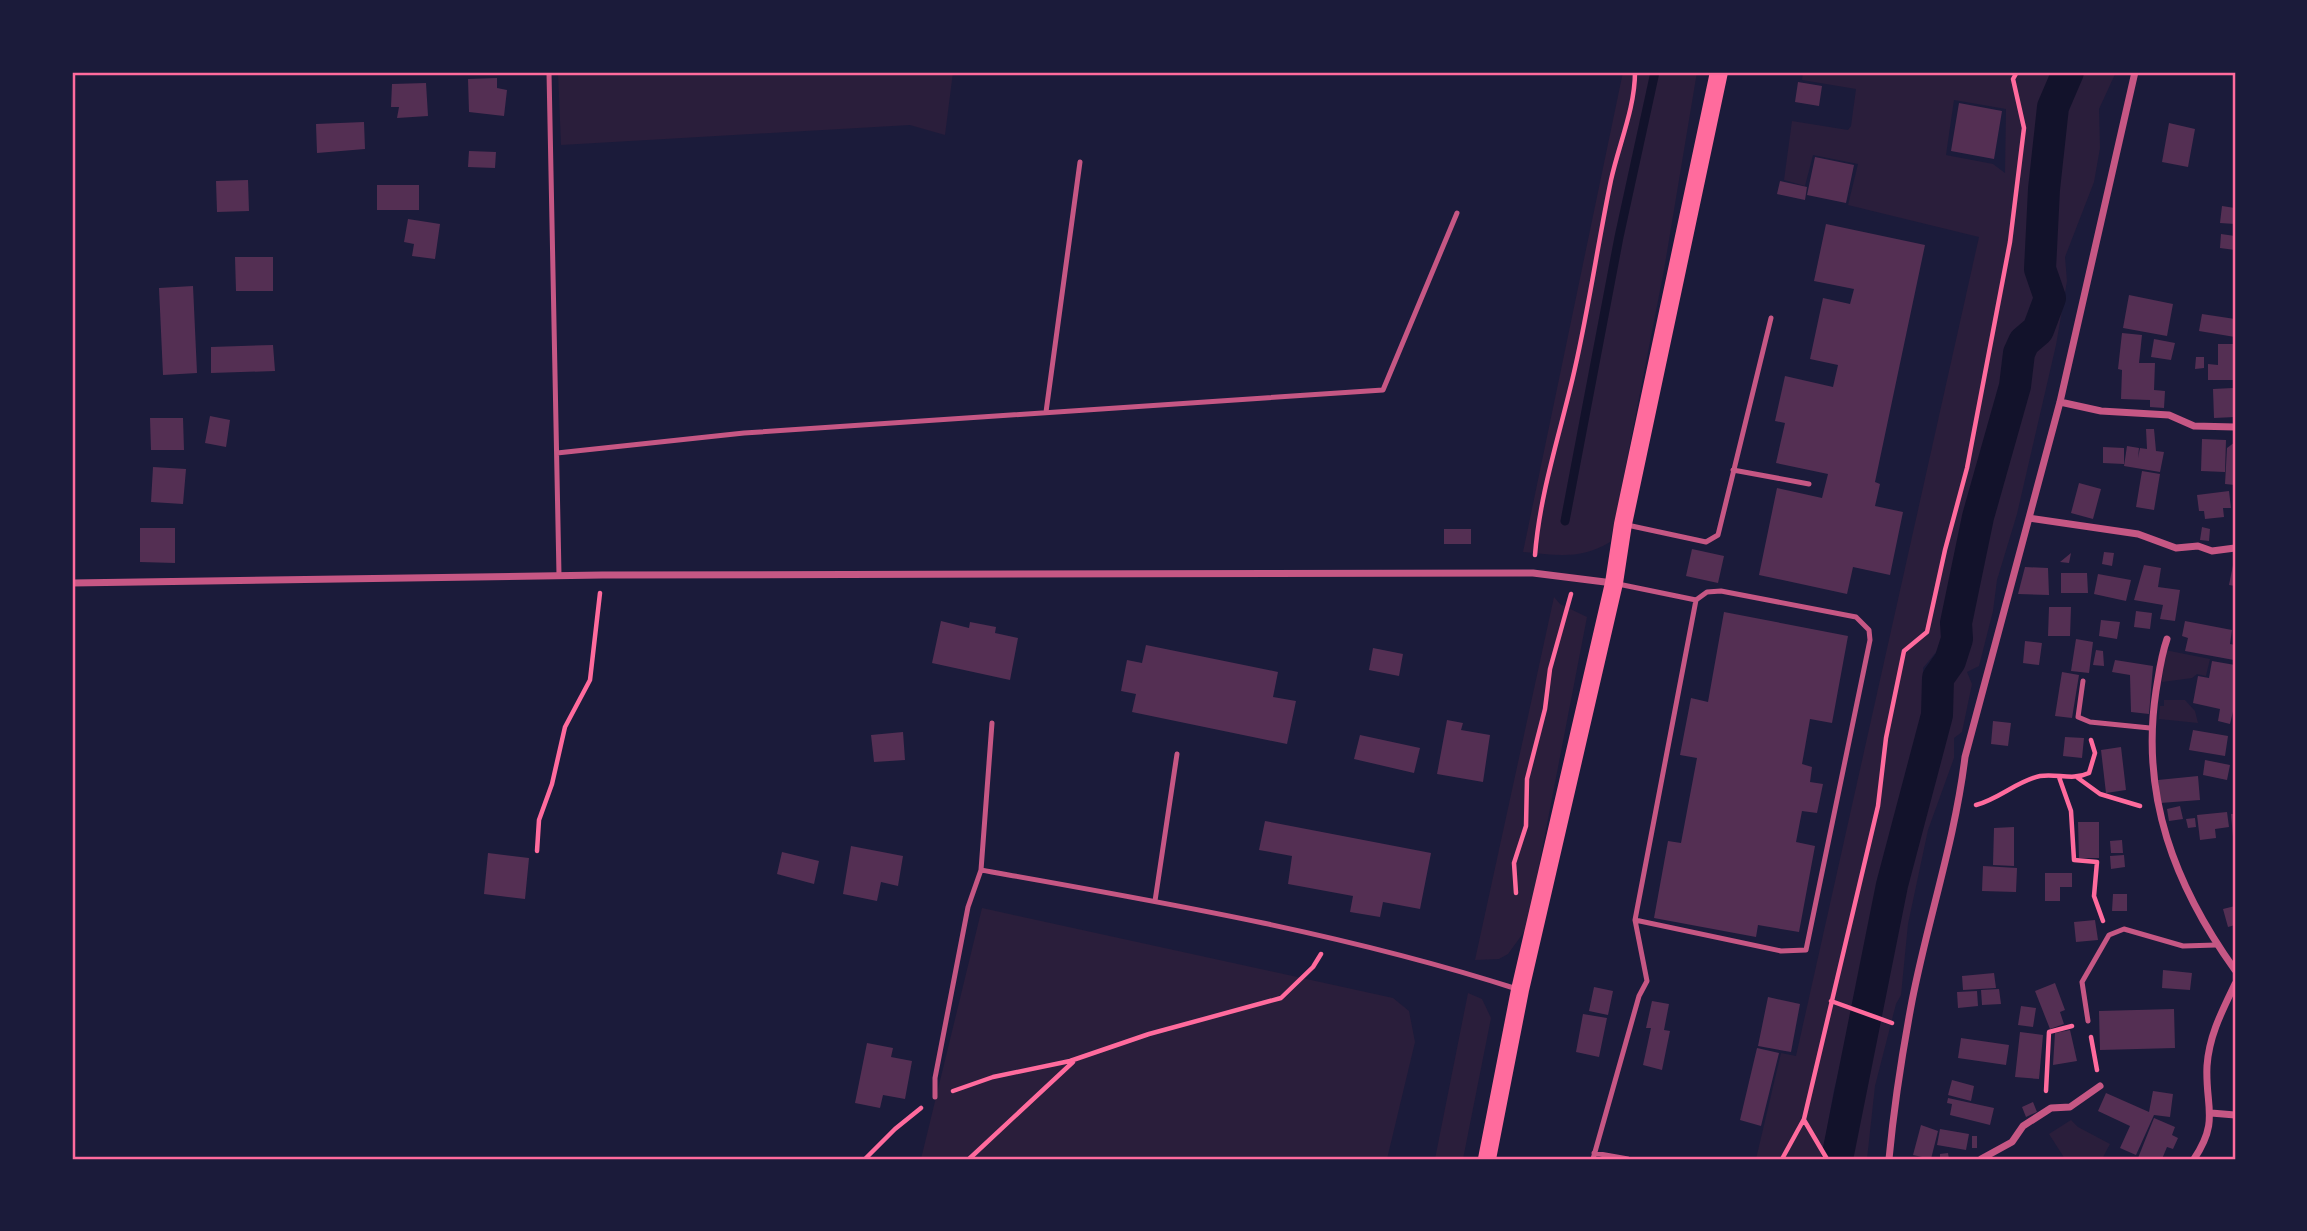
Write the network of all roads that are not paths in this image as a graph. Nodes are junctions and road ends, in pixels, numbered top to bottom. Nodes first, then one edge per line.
1 (550, 72) edge
2 (1719, 72) edge
3 (2135, 72) edge
4 (1080, 162) dead end
5 (1457, 213) dead end
6 (1772, 318) dead end
7 (2060, 402) junction
8 (1045, 412) junction
9 (2235, 427) edge
10 (557, 453) junction
11 (1733, 470) junction
12 (1809, 484) dead end
13 (2029, 519) junction
14 (1623, 524) junction
15 (2235, 548) edge
16 (559, 575) junction
17 (72, 583) edge
18 (1614, 583) junction
19 (1696, 600) junction
20 (2167, 639) dead end
21 (2083, 681) dead end
22 (992, 723) dead end
23 (2150, 728) junction
24 (1177, 754) dead end
25 (981, 870) junction
26 (1155, 901) junction
27 (1635, 920) junction
28 (2216, 945) junction
29 (2235, 970) edge
30 (2235, 984) edge
31 (1520, 990) junction
32 (2088, 1021) road end
33 (2099, 1086) road end
34 (934, 1097) road end
35 (2211, 1113) junction
36 (2235, 1115) edge
37 (1593, 1156) edge
38 (1991, 1157) edge
39 (1487, 1159) edge
40 (1628, 1159) edge
41 (1889, 1159) edge
42 (1980, 1159) edge
43 (2194, 1159) edge

1 - 10 lane
2 - 14 main road
3 - 7 street
4 - 8 lane
5 - 8 lane
6 - 11 lane
7 - 9 street
7 - 13 street
8 - 10 lane
10 - 16 lane
11 - 12 lane
11 - 14 lane
13 - 15 street
13 - 41 street
14 - 18 main road
16 - 17 street
16 - 18 street
18 - 19 lane
18 - 31 main road
19 - 27 lane
19 - 27 lane
20 - 23 street
21 - 23 lane
22 - 25 lane
23 - 28 street
24 - 26 lane
25 - 26 lane
25 - 34 lane
26 - 31 lane
27 - 37 lane
28 - 29 street
28 - 32 lane
30 - 35 street
31 - 39 main road
33 - 38 street
35 - 36 street
35 - 43 street
37 - 40 lane
38 - 42 street

